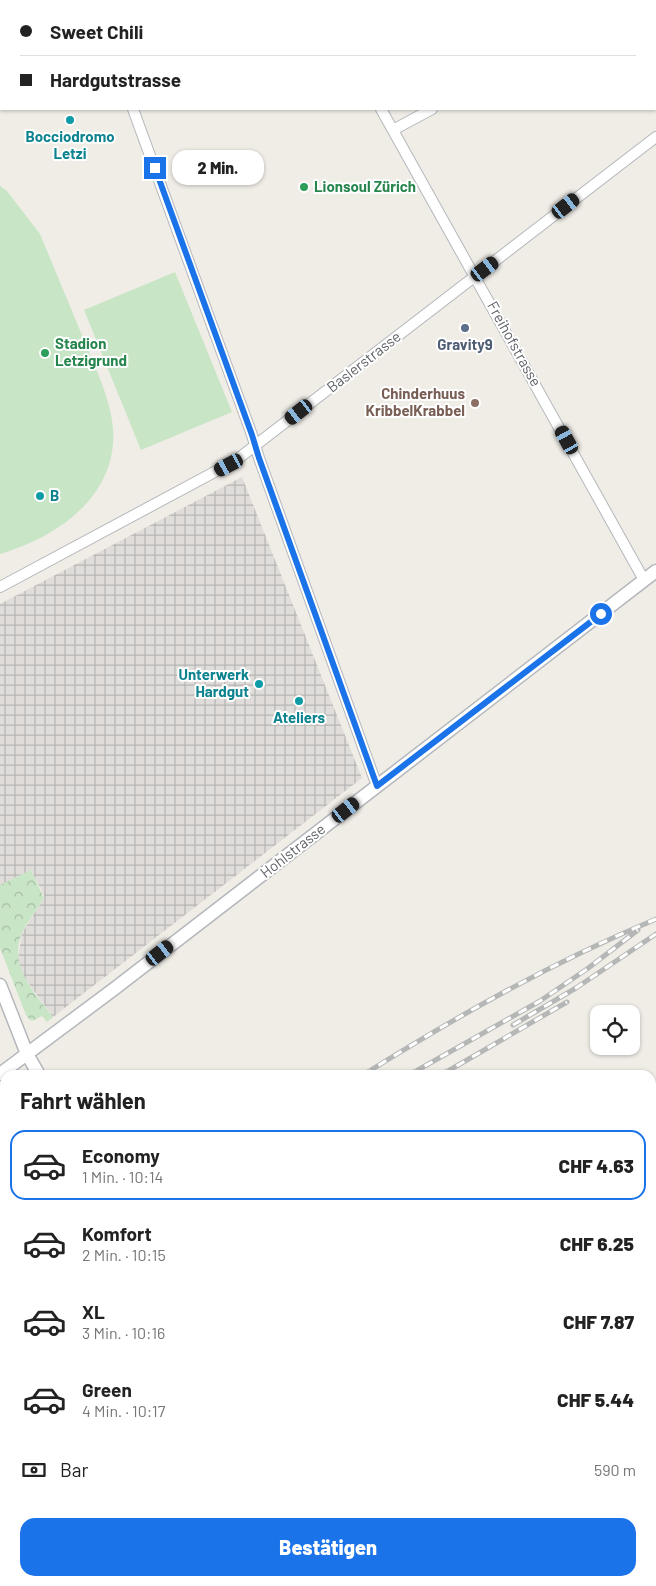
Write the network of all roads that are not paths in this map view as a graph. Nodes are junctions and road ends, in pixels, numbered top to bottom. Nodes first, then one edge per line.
1 (133, 110) edge
2 (382, 110) edge
3 (430, 110) edge
4 (393, 130) junction
5 (656, 137) edge
6 (475, 276) junction
7 (255, 446) junction
8 (656, 572) edge
9 (644, 580) junction
10 (0, 587) edge
11 (377, 786) junction
12 (0, 985) edge
13 (27, 1054) junction
14 (5, 1070) edge
15 (36, 1070) edge

1 - 7 street
2 - 4 street, Freihofstrasse
3 - 4 street
4 - 6 street, Freihofstrasse
5 - 6 street, Baslerstrasse
6 - 7 street, Baslerstrasse
6 - 9 street, Freihofstrasse
7 - 10 street, Baslerstrasse
7 - 11 street
8 - 9 street, Hohlstrasse
9 - 11 street, Hohlstrasse
11 - 13 street, Hohlstrasse
12 - 13 street
13 - 14 street, Hohlstrasse
13 - 15 street

